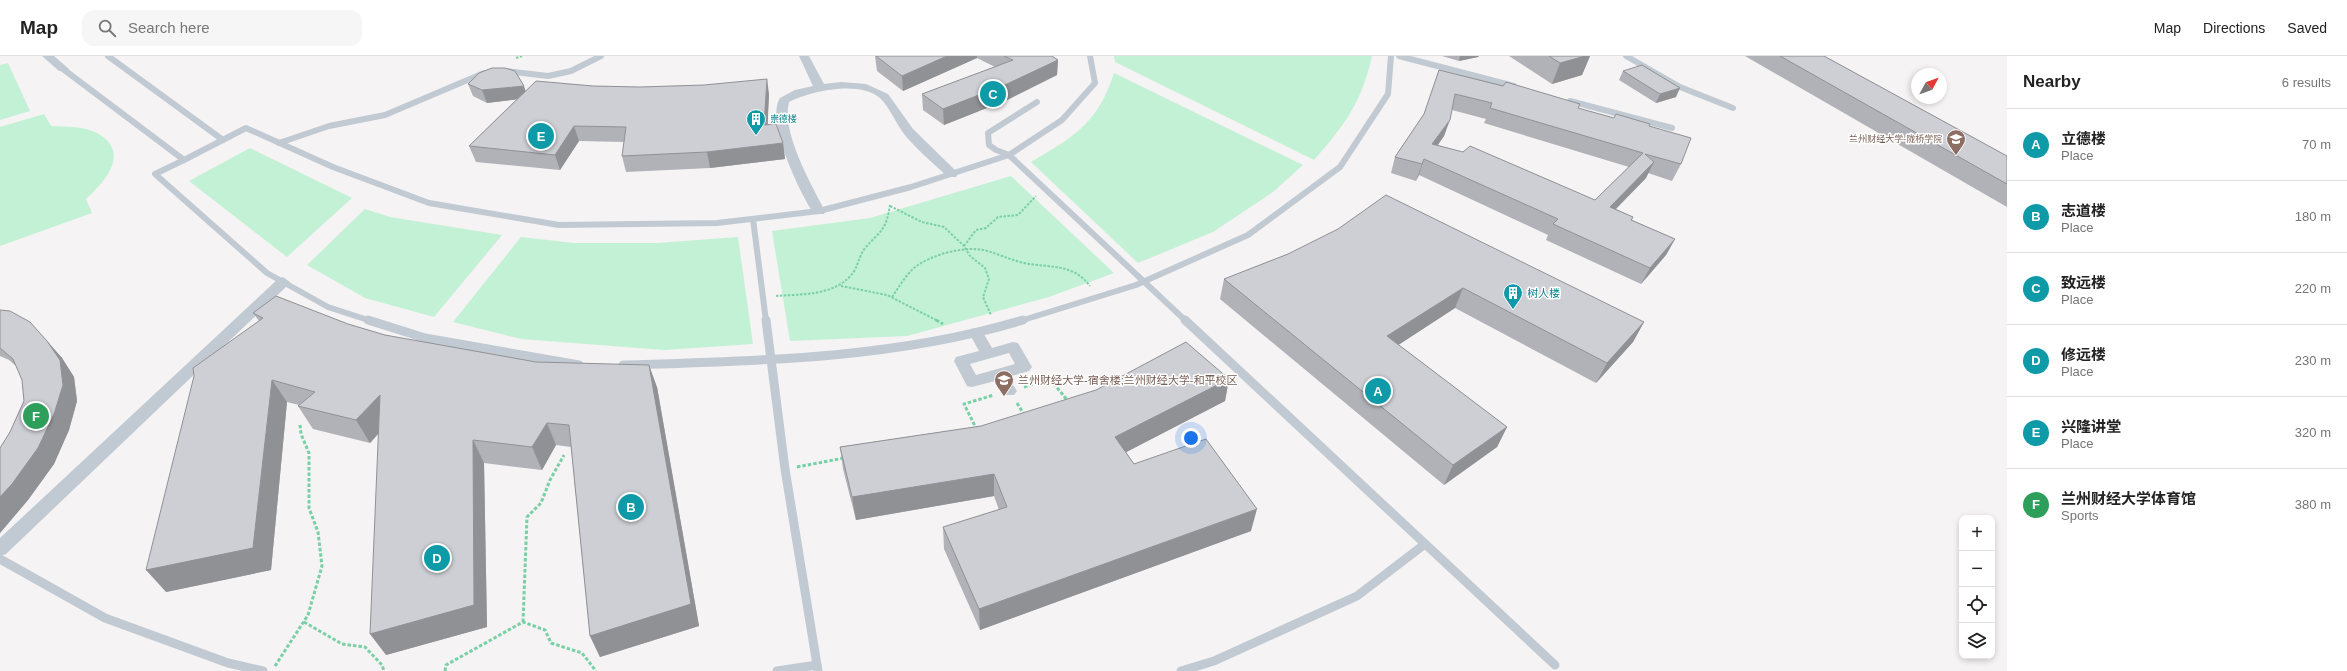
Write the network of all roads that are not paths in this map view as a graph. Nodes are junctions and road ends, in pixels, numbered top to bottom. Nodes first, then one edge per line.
1 (47, 56) edge
2 (108, 56) edge
3 (601, 56) edge
4 (804, 56) edge
5 (1090, 56) edge
6 (1391, 56) edge
7 (1399, 56) edge
8 (1626, 56) edge
9 (63, 69) joint
10 (499, 71) edge
11 (492, 72) edge
12 (820, 88) junction
13 (1520, 88) edge
14 (1566, 100) edge
15 (1037, 102) dead end
16 (1733, 108) dead end
17 (1672, 128) dead end
18 (223, 140) junction
19 (279, 143) junction
20 (1009, 155) junction
21 (184, 160) junction
22 (952, 174) junction
23 (818, 211) junction
24 (752, 219) junction
25 (283, 282) junction
26 (1142, 282) junction
27 (976, 333) junction
28 (988, 354) junction
29 (772, 361) junction
30 (616, 365) edge
31 (585, 366) edge
32 (999, 374) junction
33 (1009, 391) road end
34 (1426, 544) junction
35 (0, 549) edge
36 (0, 559) edge
37 (1555, 665) dead end
38 (817, 668) edge
39 (263, 671) edge
40 (777, 671) edge
41 (1180, 671) edge

1 - 9 street
2 - 18 lane
3 - 10 lane
4 - 12 street
5 - 20 lane
6 - 26 lane
7 - 13 lane
8 - 16 lane
9 - 21 lane
11 - 19 lane
12 - 22 street
12 - 23 street
14 - 17 lane
15 - 20 lane
18 - 19 lane
18 - 21 lane
19 - 24 lane
20 - 22 lane
20 - 26 lane
21 - 25 lane
22 - 23 lane
23 - 24 lane
24 - 29 lane
25 - 31 lane
25 - 35 street
26 - 27 lane
26 - 34 lane
27 - 28 street
27 - 29 lane
28 - 32 street
28 - 32 street
29 - 30 lane
29 - 38 lane
32 - 33 street
34 - 37 lane
34 - 41 lane
36 - 39 lane
38 - 40 lane

